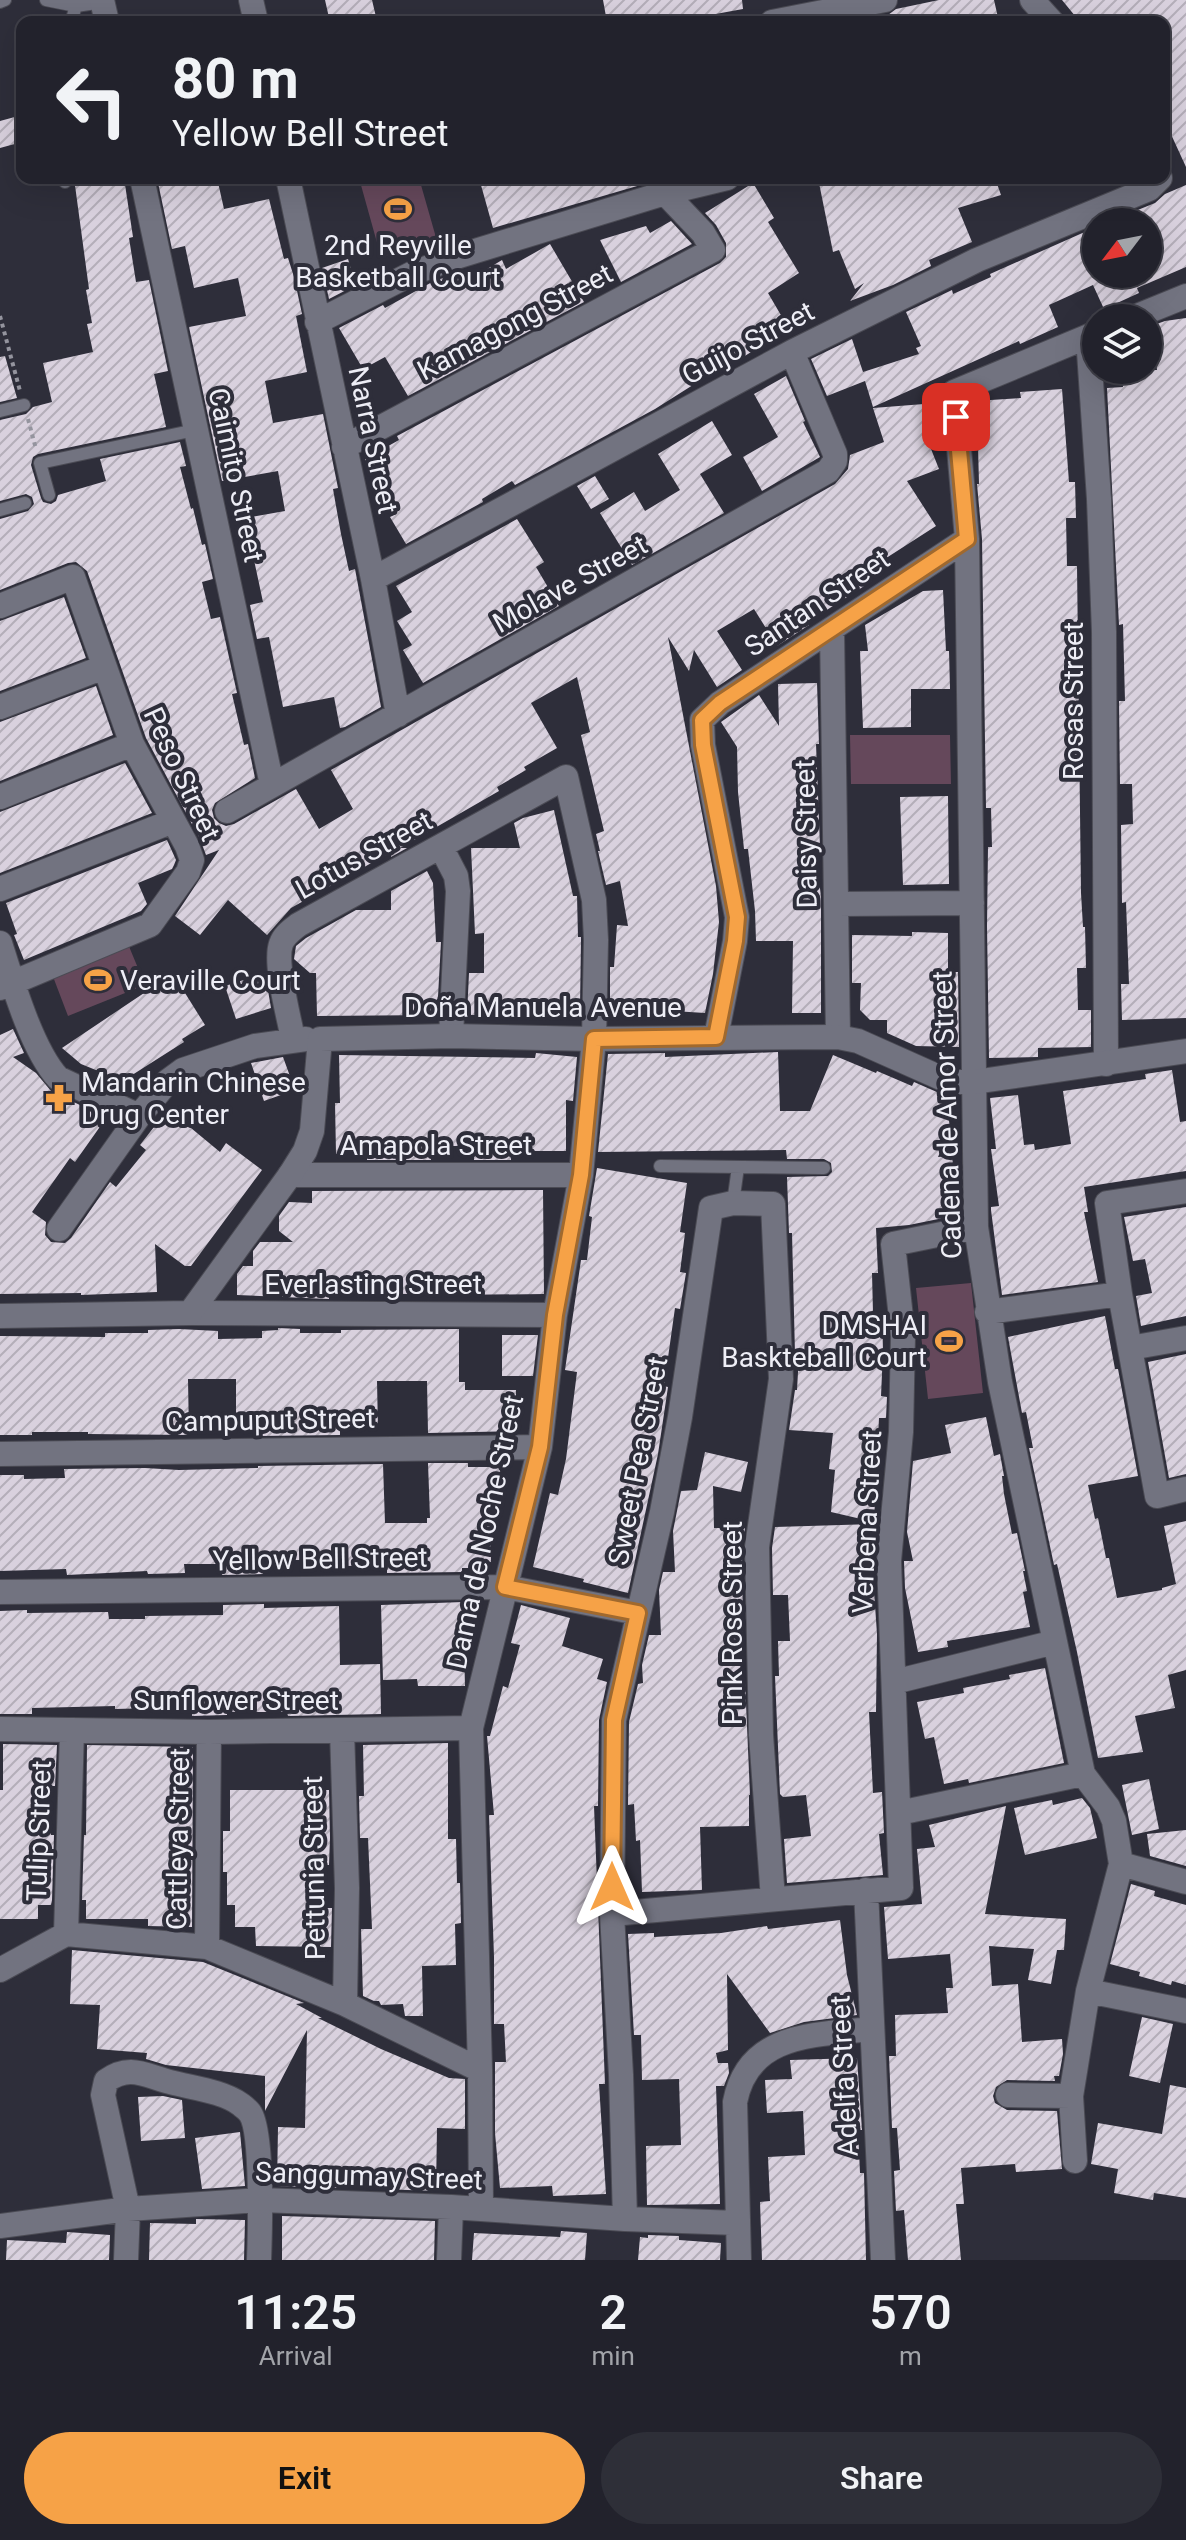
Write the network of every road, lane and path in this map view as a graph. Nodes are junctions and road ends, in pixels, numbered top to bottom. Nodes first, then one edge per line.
1 (46, 0) edge
2 (885, 0) edge
3 (1032, 0) edge
4 (76, 6) junction
5 (104, 8) edge
6 (73, 16) edge
7 (803, 16) edge
8 (1047, 16) edge
9 (143, 184) edge
10 (289, 184) edge
11 (1154, 184) edge
12 (661, 186) edge
13 (1186, 296) edge
14 (1162, 306) edge
15 (317, 322) junction
16 (1082, 339) edge
17 (792, 352) junction
18 (1094, 384) edge
19 (24, 405) dead end
20 (0, 411) edge
21 (195, 430) junction
22 (344, 447) junction
23 (49, 495) dead end
24 (25, 503) dead end
25 (0, 510) edge
26 (967, 539) junction
27 (373, 579) junction
28 (0, 606) edge
29 (832, 630) junction
30 (104, 667) junction
31 (0, 707) edge
32 (398, 715) junction
33 (132, 744) junction
34 (566, 777) joint
35 (272, 785) junction
36 (0, 797) edge
37 (227, 811) dead end
38 (173, 821) junction
39 (441, 847) junction
40 (0, 889) edge
41 (972, 903) junction
42 (837, 904) junction
43 (0, 943) edge
44 (6, 985) edge
45 (451, 1036) junction
46 (716, 1037) junction
47 (838, 1037) junction
48 (293, 1039) junction
49 (320, 1039) junction
50 (594, 1039) junction
51 (1186, 1051) edge
52 (1106, 1064) junction
53 (974, 1082) junction
54 (139, 1116) junction
55 (660, 1166) dead end
56 (738, 1167) junction
57 (824, 1168) dead end
58 (290, 1175) junction
59 (581, 1175) junction
60 (1186, 1191) edge
61 (733, 1203) junction
62 (976, 1227) junction
63 (59, 1229) dead end
64 (1120, 1294) junction
65 (987, 1312) junction
66 (190, 1313) junction
67 (555, 1315) junction
68 (0, 1316) edge
69 (1186, 1338) edge
70 (1130, 1348) junction
71 (540, 1447) junction
72 (0, 1454) edge
73 (1186, 1489) edge
74 (505, 1587) junction
75 (0, 1592) edge
76 (638, 1613) junction
77 (1055, 1642) junction
78 (894, 1682) junction
79 (471, 1728) junction
80 (0, 1729) edge
81 (72, 1730) junction
82 (342, 1730) junction
83 (209, 1732) junction
84 (1083, 1774) junction
85 (899, 1813) junction
86 (1121, 1864) junction
87 (1186, 1882) edge
88 (866, 1890) junction
89 (773, 1899) junction
90 (612, 1914) junction
91 (66, 1934) junction
92 (207, 1947) junction
93 (0, 1970) edge
94 (1088, 1991) junction
95 (345, 2004) junction
96 (1186, 2011) edge
97 (871, 2029) junction
98 (480, 2070) junction
99 (1008, 2095) dead end
100 (1071, 2096) junction
101 (1075, 2161) dead end
102 (260, 2200) junction
103 (451, 2207) junction
104 (481, 2208) junction
105 (128, 2209) junction
106 (625, 2219) junction
107 (738, 2223) junction
108 (0, 2226) edge
109 (126, 2260) edge
110 (259, 2260) edge
111 (449, 2260) edge
112 (739, 2260) edge
113 (883, 2260) edge

1 - 4 lane
2 - 7 street
3 - 8 street
4 - 5 lane
4 - 6 lane
9 - 21 street, Caimito Street
10 - 15 street, Narra Street
11 - 17 street, Guijo Street
12 - 15 street
12 - 22 street, Kamagong Street
13 - 14 street
15 - 22 street, Narra Street
16 - 26 street, Cadena de Amor Street
17 - 27 street, Guijo Street
17 - 32 street, Molave Street
18 - 52 street, Rosas Street
19 - 20 lane
21 - 23 lane
21 - 35 street, Caimito Street
22 - 27 street, Narra Street
24 - 25 lane
26 - 29 street, Santan Street
26 - 41 street, Cadena de Amor Street
27 - 32 street, Narra Street
28 - 30 street, Peso Street
29 - 42 street, Daisy Street
29 - 46 street, Santan Street
30 - 31 street
30 - 33 street, Peso Street
32 - 35 street, Molave Street
33 - 36 street
33 - 38 street, Peso Street
34 - 39 street, Lotus Street
34 - 50 street, Dama de Noche Street
35 - 37 street, Molave Street
38 - 40 street
38 - 44 street, Peso Street
39 - 45 street
39 - 48 street, Lotus Street
41 - 42 street
41 - 53 street, Cadena de Amor Street
42 - 47 street, Daisy Street
43 - 44 street
44 - 54 street
45 - 49 street, Doña Manuela Avenue
45 - 50 street, Doña Manuela Avenue
46 - 47 street, Doña Manuela Avenue
46 - 50 street, Doña Manuela Avenue
47 - 53 street, Doña Manuela Avenue
48 - 49 street, Doña Manuela Avenue
48 - 54 street, Doña Manuela Avenue
49 - 58 street
50 - 59 street, Dama de Noche Street
51 - 52 street, Doña Manuela Avenue
52 - 53 street, Doña Manuela Avenue
53 - 62 street, Cadena de Amor Street
54 - 63 street, Doña Manuela Avenue
55 - 56 lane
56 - 57 lane
56 - 61 lane
58 - 59 street, Amapola Street
58 - 66 street
59 - 67 street, Dama de Noche Street
60 - 64 street
61 - 76 street, Sweet Pea Street
61 - 89 street, Pink Rose Street
62 - 65 street, Cadena de Amor Street
62 - 78 street, Verbena Street
64 - 65 street
64 - 70 street
65 - 77 street, Cadena de Amor Street
66 - 67 street, Everlasting Street
66 - 68 street, Everlasting Street
67 - 71 street, Dama de Noche Street
69 - 70 street
70 - 73 street
71 - 72 street, Campuput Street
71 - 74 street, Dama de Noche Street
74 - 75 street, Yellow Bell Street
74 - 76 street, Yellow Bell Street
74 - 79 street, Dama de Noche Street
76 - 90 street, Sweet Pea Street
77 - 78 street
77 - 84 street, Cadena de Amor Street
78 - 85 street, Verbena Street
79 - 82 street, Sunflower Street
79 - 98 street, Dama de Noche Street
80 - 81 street, Sunflower Street
81 - 83 street, Sunflower Street
81 - 91 street, Tulip Street
82 - 83 street, Sunflower Street
82 - 95 street, Pettunia Street
83 - 92 street, Cattleya Street
84 - 85 street
84 - 86 street, Cadena de Amor Street
85 - 88 street, Verbena Street
86 - 87 street
86 - 94 street
88 - 89 street
88 - 97 street, Adelfa Street
89 - 90 street
90 - 106 street, Sweet Pea Street
91 - 92 street
91 - 93 street
92 - 95 street
94 - 96 street
94 - 100 street
95 - 98 street
97 - 107 street
97 - 113 street, Adelfa Street
98 - 104 street, Dama de Noche Street
99 - 100 street
100 - 101 street
102 - 103 street, Sanggumay Street
102 - 105 street, Sanggumay Street
102 - 105 street
102 - 110 street
103 - 104 street, Sanggumay Street
103 - 111 street
104 - 106 street, Sanggumay Street
105 - 108 street, Sanggumay Street
105 - 109 street
106 - 107 street, Sanggumay Street
107 - 112 street

